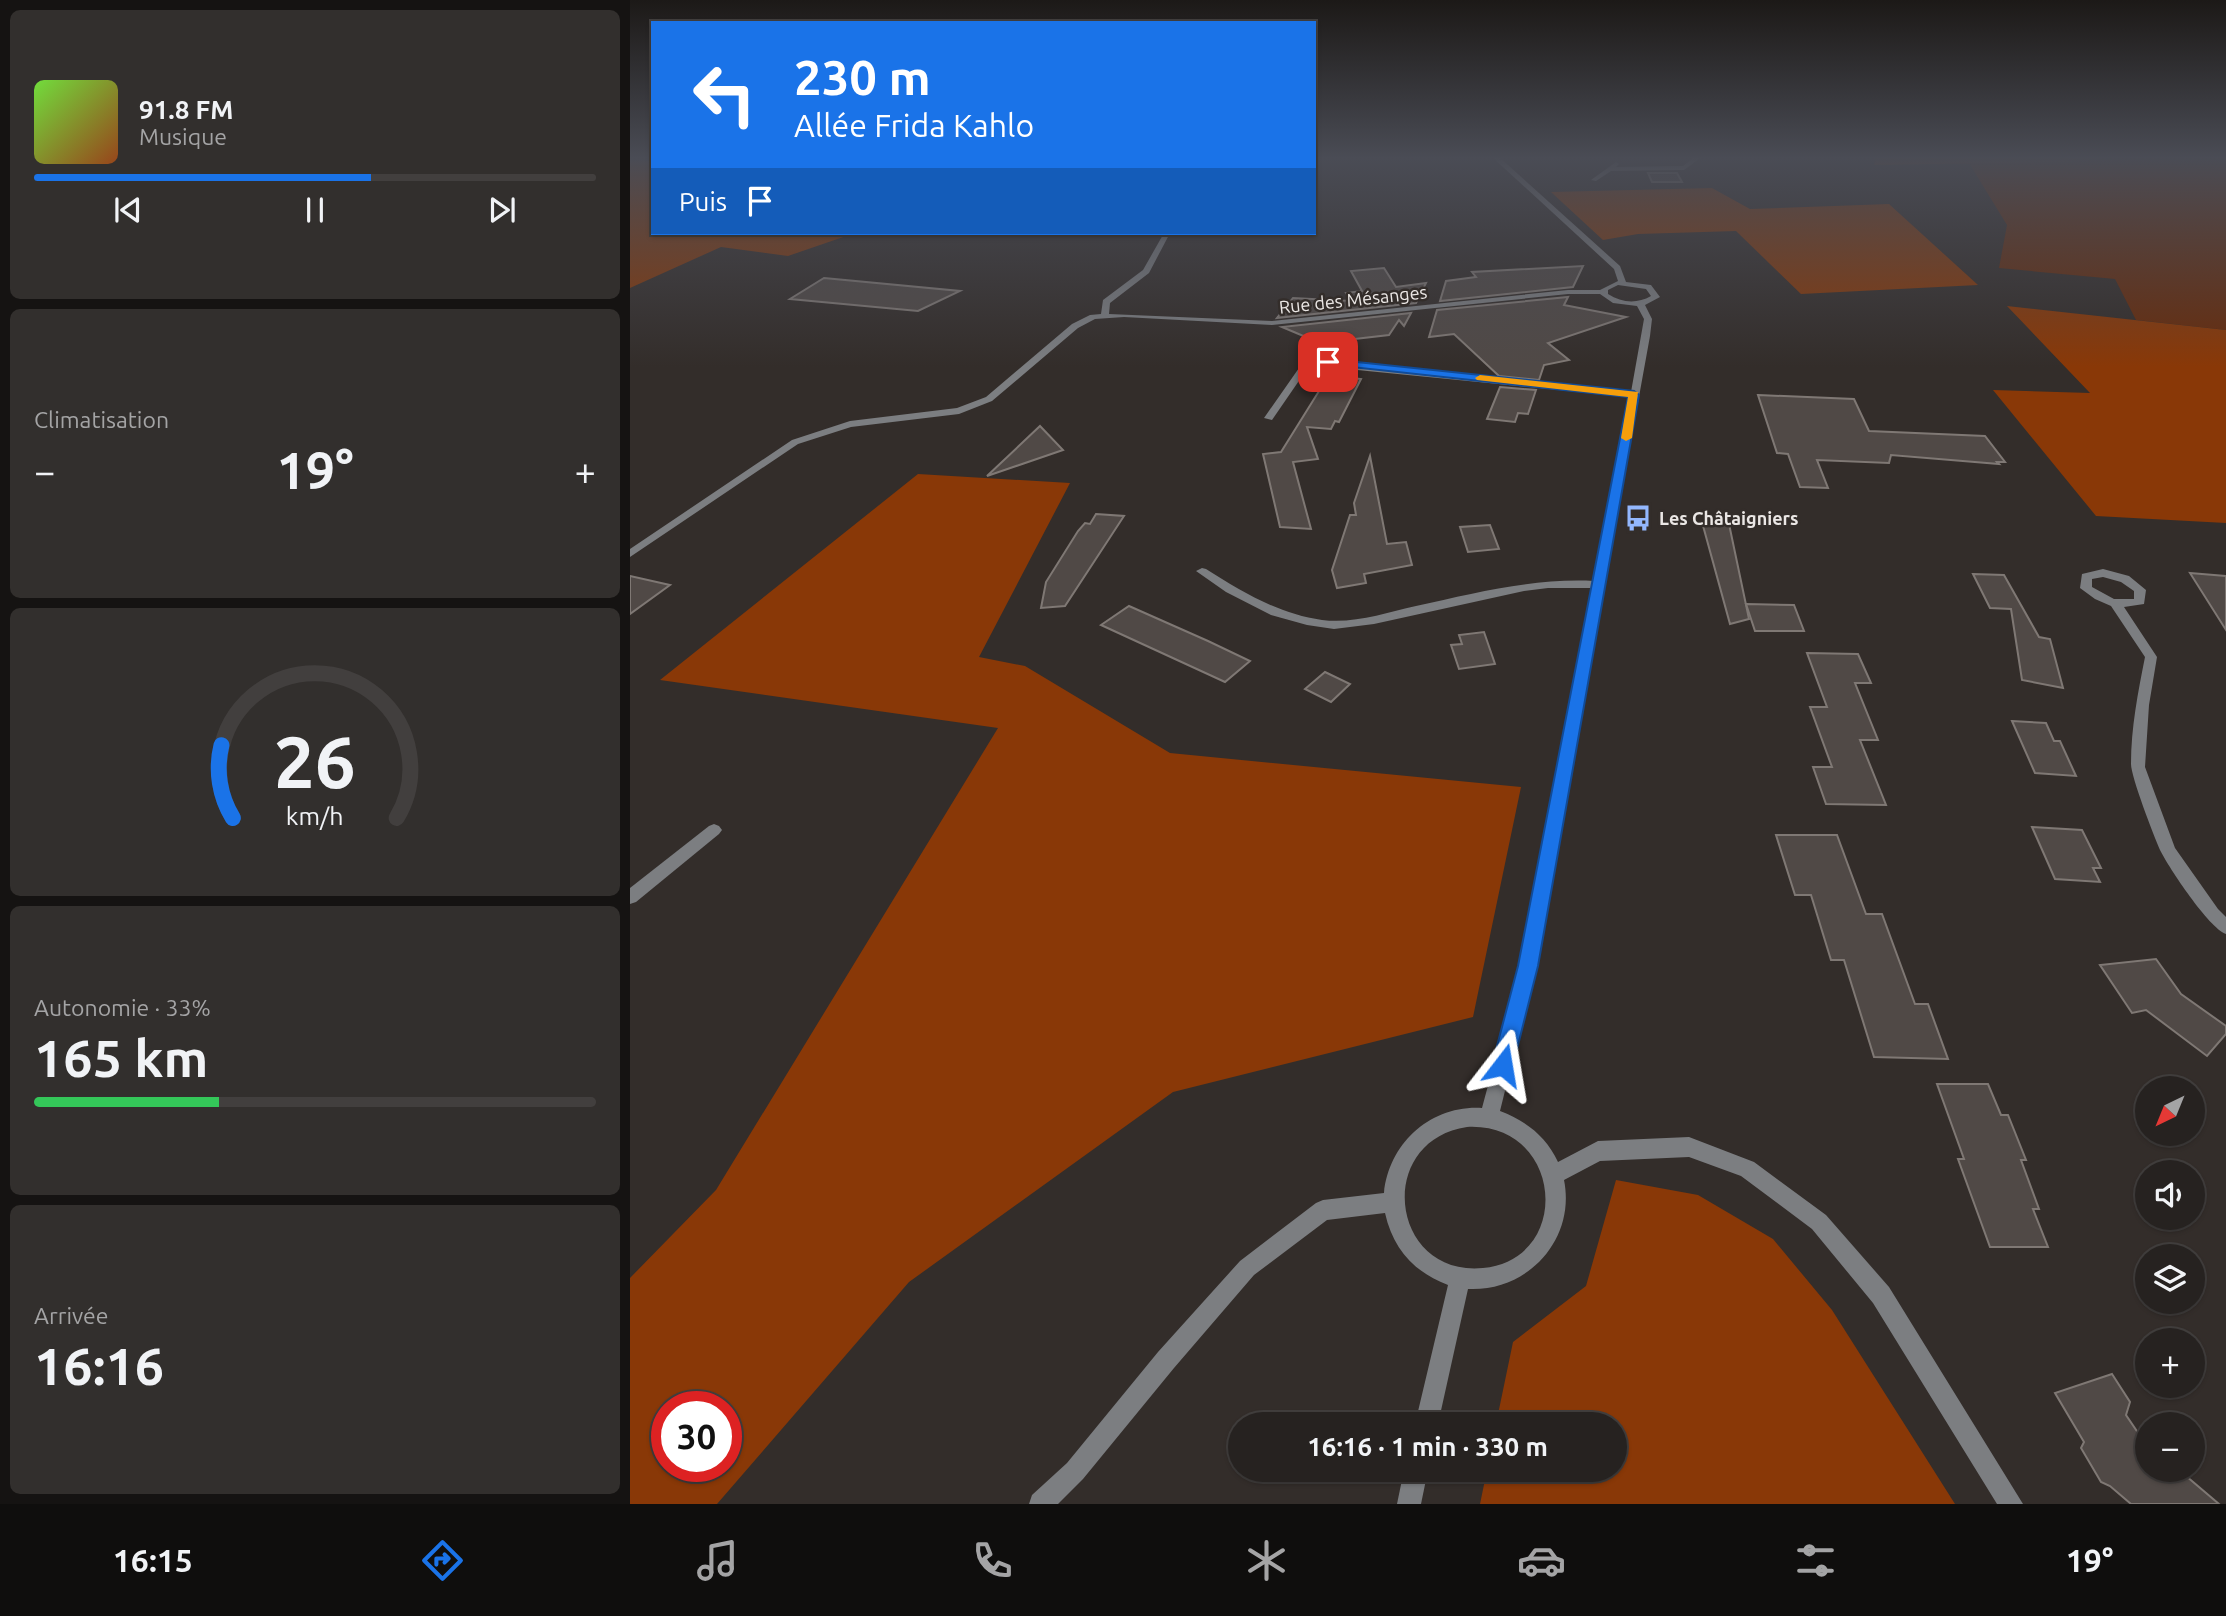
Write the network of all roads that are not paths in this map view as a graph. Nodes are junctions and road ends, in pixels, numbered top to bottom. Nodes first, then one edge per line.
1 (1571, 226) edge
2 (1166, 235) edge
3 (1623, 283) junction
4 (1603, 292) junction
5 (1640, 304) junction
6 (1105, 314) junction
7 (1634, 395) junction
8 (1269, 418) dead end
9 (630, 554) edge
10 (1202, 571) dead end
11 (1598, 585) junction
12 (2115, 603) dead end
13 (714, 830) dead end
14 (630, 897) edge
15 (2226, 927) edge
16 (1489, 1116) junction
17 (1551, 1175) junction
18 (1395, 1202) junction
19 (1460, 1280) junction
20 (1430, 1412) edge
21 (1414, 1482) edge
22 (1041, 1504) edge
23 (1409, 1504) edge
24 (2011, 1504) edge

1 - 3 street
2 - 6 street
3 - 4 street
3 - 5 street
4 - 5 street
4 - 6 street, Rue des Mésanges
5 - 7 street
6 - 9 street
7 - 8 street
7 - 11 street
10 - 11 street
11 - 16 street
12 - 15 street
13 - 14 street
16 - 17 street
16 - 18 street
17 - 19 street
17 - 24 street
18 - 19 street
18 - 22 street
19 - 20 street
21 - 23 street

